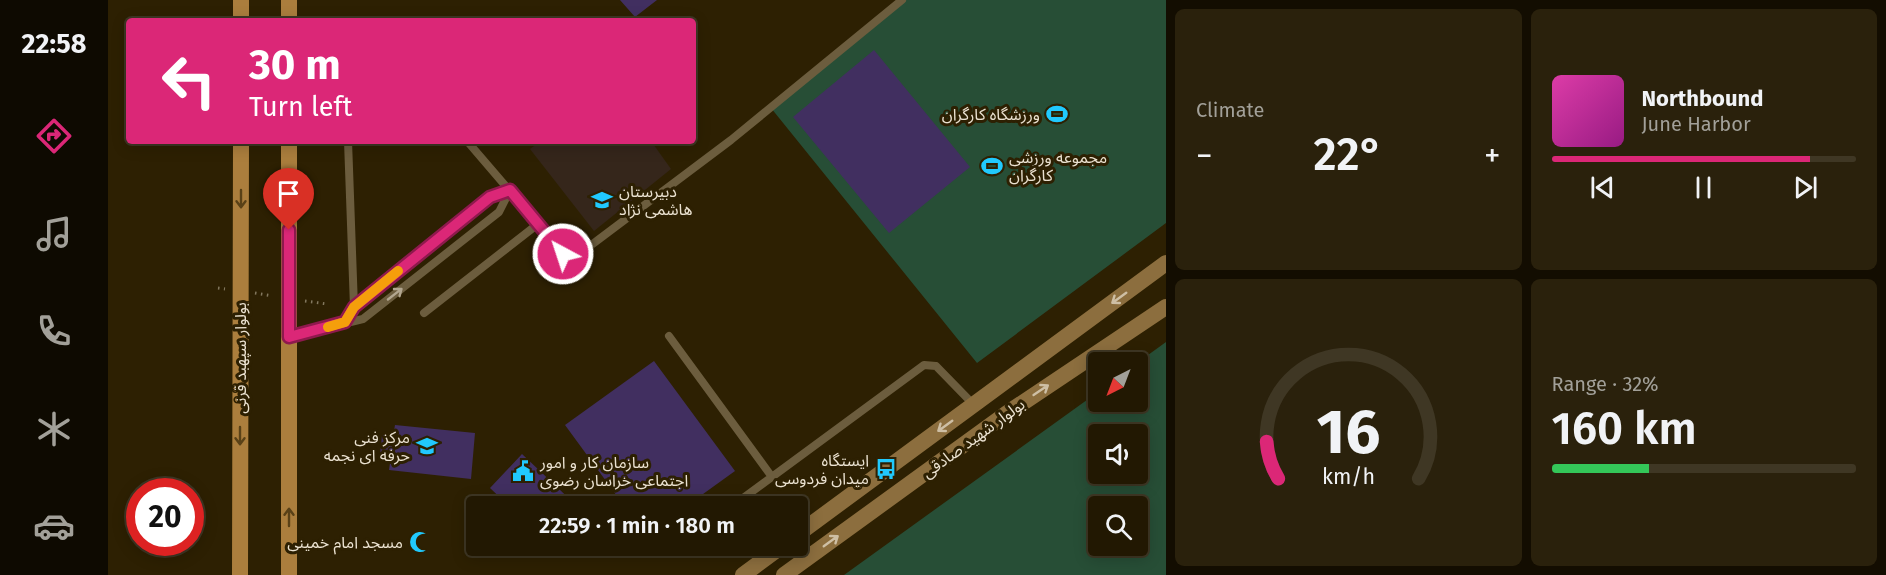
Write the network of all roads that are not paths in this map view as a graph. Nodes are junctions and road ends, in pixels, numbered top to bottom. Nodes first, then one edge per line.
1 (241, 0) edge
2 (289, 0) edge
3 (902, 0) edge
4 (241, 18) edge
5 (289, 18) edge
6 (241, 144) edge
7 (289, 144) edge
8 (348, 144) edge
9 (470, 144) edge
10 (510, 190) junction
11 (538, 224) junction
12 (563, 254) dead end
13 (1166, 263) edge
14 (558, 270) dead end
15 (354, 307) junction
16 (1166, 307) edge
17 (424, 313) dead end
18 (345, 322) junction
19 (669, 336) dead end
20 (289, 337) junction
21 (974, 405) junction
22 (772, 477) junction
23 (746, 496) edge
24 (808, 527) edge
25 (769, 556) edge
26 (240, 575) edge
27 (289, 575) edge
28 (743, 575) edge
29 (784, 575) edge

1 - 4 main road
2 - 5 main road
3 - 14 lane
6 -> 26 main road, بولوار سپهبد قرنی
7 - 20 main road
8 - 15 lane
9 - 10 lane
10 - 11 lane
10 - 15 lane
18 -> 10 lane
11 - 12 lane
11 - 17 lane
13 -> 21 main road, بولوار شهید صادقی
15 - 18 lane
29 -> 16 main road, بولوار شهید صادقی
18 - 20 lane
19 - 22 lane
27 -> 20 main road
21 - 22 lane
21 -> 24 main road, بولوار شهید صادقی
22 - 23 lane
25 - 28 main road

